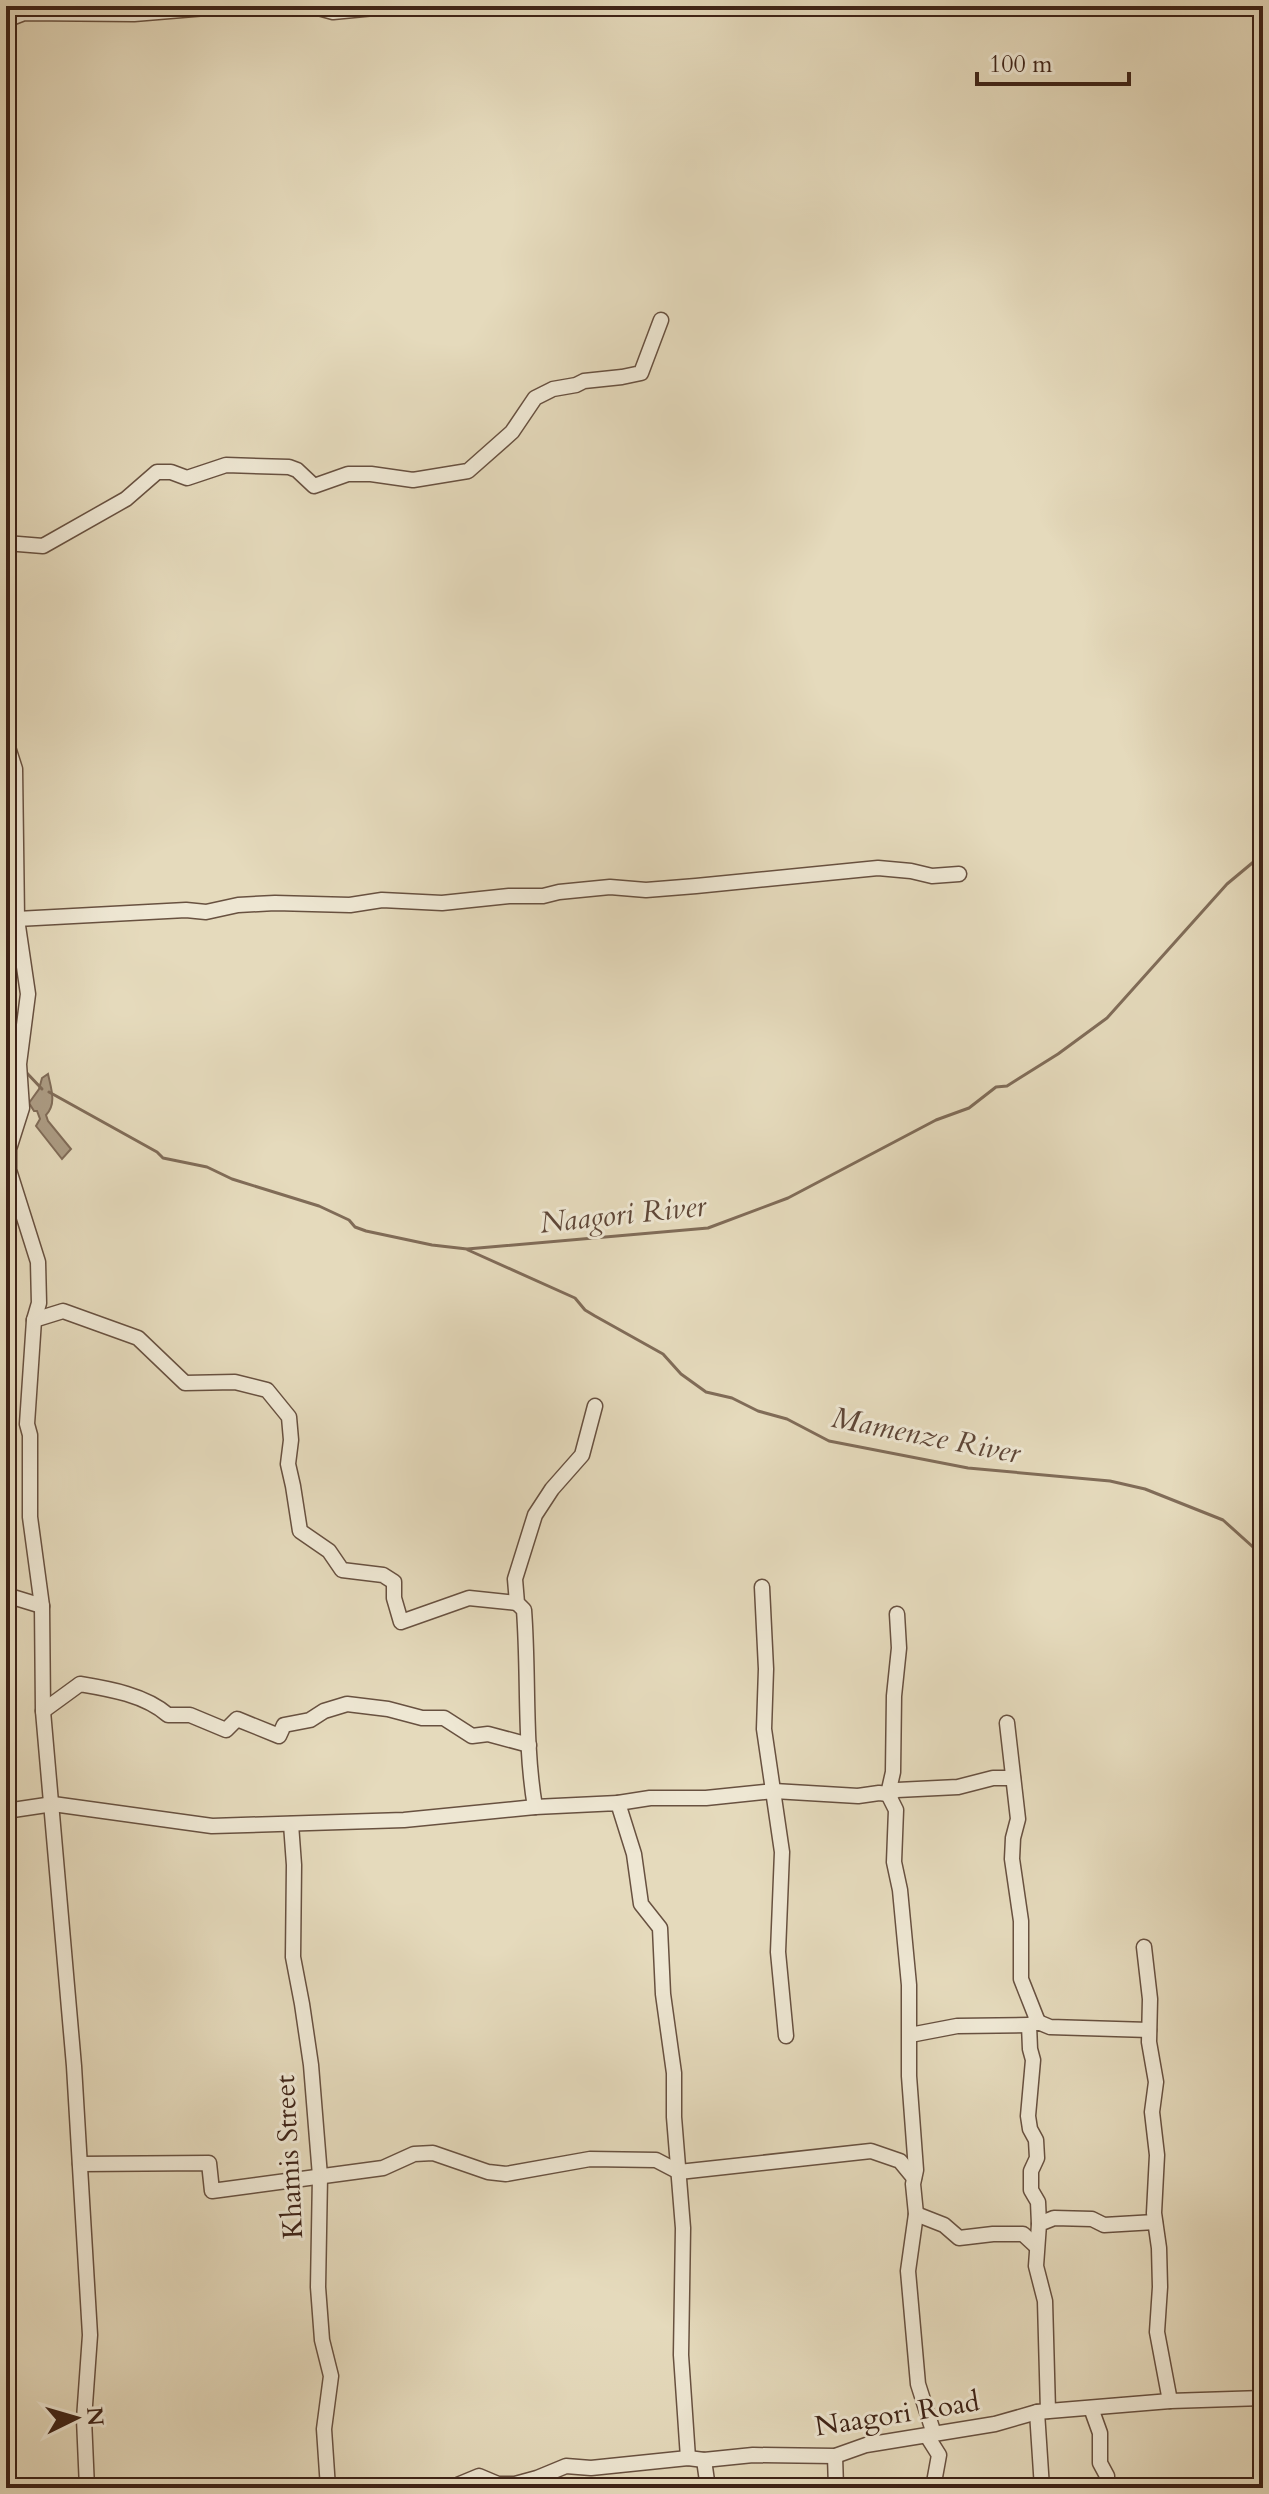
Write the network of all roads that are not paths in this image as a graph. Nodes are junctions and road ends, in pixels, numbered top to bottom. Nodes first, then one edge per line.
1 (230, 6) edge
2 (311, 6) edge
3 (395, 6) edge
4 (6, 20) edge
5 (661, 320) dead end
6 (6, 543) edge
7 (6, 741) edge
8 (959, 874) dead end
9 (17, 919) junction
10 (7, 1147) edge
11 (34, 1320) junction
12 (595, 1406) dead end
13 (762, 1587) dead end
14 (6, 1595) edge
15 (517, 1603) junction
16 (42, 1606) junction
17 (897, 1614) dead end
18 (43, 1711) junction
19 (1007, 1723) dead end
20 (529, 1745) junction
21 (1013, 1778) junction
22 (774, 1791) junction
23 (888, 1794) junction
24 (618, 1803) junction
25 (53, 1804) junction
26 (535, 1807) junction
27 (6, 1811) edge
28 (291, 1824) junction
29 (1144, 1947) dead end
30 (1033, 2024) junction
31 (1149, 2030) junction
32 (910, 2035) junction
33 (786, 2036) dead end
34 (80, 2164) junction
35 (679, 2172) junction
36 (320, 2176) junction
37 (914, 2178) junction
38 (916, 2214) junction
39 (1155, 2222) junction
40 (1039, 2224) junction
41 (1036, 2246) junction
42 (1263, 2398) edge
43 (1170, 2401) junction
44 (1091, 2408) junction
45 (1042, 2412) junction
46 (931, 2435) junction
47 (835, 2456) junction
48 (688, 2458) junction
49 (704, 2460) junction
50 (87, 2488) edge
51 (328, 2488) edge
52 (450, 2488) edge
53 (708, 2488) edge
54 (836, 2488) edge
55 (933, 2488) edge
56 (1042, 2488) edge
57 (1105, 2488) edge

1 - 4 street
2 - 3 street
5 - 6 street
7 - 9 street
8 - 9 street
9 - 10 street
10 - 11 street
11 - 15 street
11 - 16 street
12 - 15 street
13 - 22 street
14 - 16 street
15 - 20 street
16 - 18 street
17 - 23 street
18 - 20 street
18 - 25 street
19 - 21 street
20 - 26 street
21 - 23 street
21 - 30 street
22 - 23 street
22 - 24 street
22 - 33 street
23 - 32 street
24 - 26 street
24 - 35 street
25 - 27 street
25 - 28 street
25 - 34 street
26 - 28 street
28 - 36 street, Khamis Street
29 - 31 street
30 - 31 street
30 - 32 street
30 - 40 street
31 - 39 street
32 - 37 street
34 - 36 street
34 - 50 street
35 - 36 street
35 - 37 street
35 - 48 street
36 - 51 street, Khamis Street
37 - 38 street
38 - 41 street
38 - 46 street
39 - 40 street
39 - 43 street
40 - 41 street
41 - 45 street
42 - 43 street, Naagori Road
43 - 44 street, Naagori Road
44 - 45 street, Naagori Road
44 - 57 street
45 - 46 street, Naagori Road
45 - 56 street
46 - 47 street, Naagori Road
46 - 55 street
47 - 49 street, Naagori Road
47 - 54 street
48 - 49 street, Naagori Road
48 - 52 street, Naagori Road
49 - 53 street

